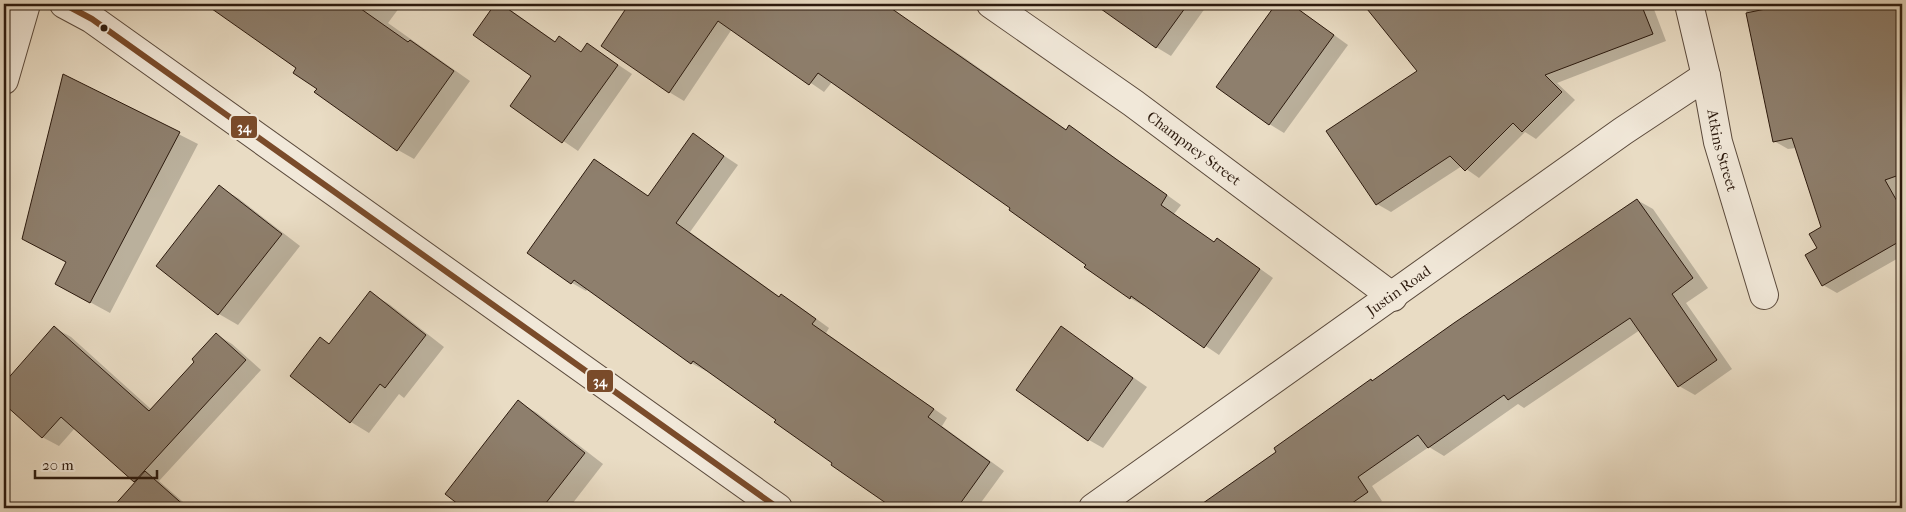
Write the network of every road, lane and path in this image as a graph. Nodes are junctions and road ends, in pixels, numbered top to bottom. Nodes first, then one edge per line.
1 (26, 4) edge
2 (64, 4) edge
3 (990, 4) edge
4 (1689, 4) edge
5 (1706, 76) junction
6 (4, 80) edge
7 (1764, 295) dead end
8 (1393, 297) junction
9 (778, 508) edge
10 (1093, 508) edge

1 - 6 street
2 - 9 street
3 - 8 street, Champney Street
4 - 5 street, Atkins Street
5 - 7 street, Atkins Street
5 - 8 street, Justin Road
8 - 10 street, Justin Road

